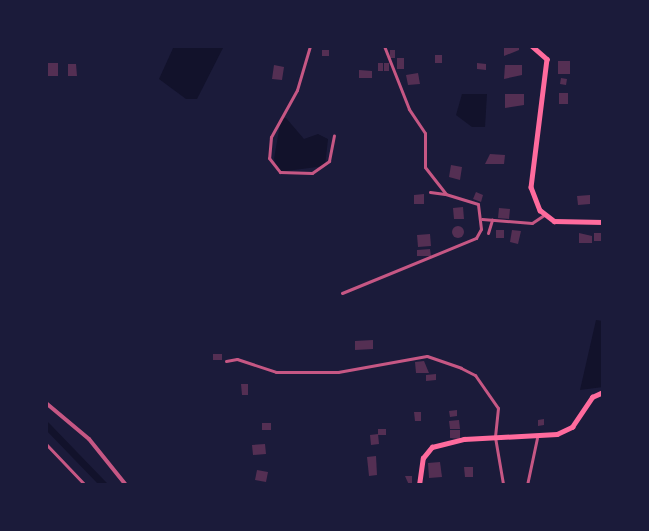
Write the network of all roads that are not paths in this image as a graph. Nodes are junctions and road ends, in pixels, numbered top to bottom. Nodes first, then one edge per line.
1 (310, 46) edge
2 (384, 46) edge
3 (532, 46) edge
4 (334, 135) dead end
5 (430, 192) dead end
6 (446, 194) junction
7 (544, 215) junction
8 (482, 219) junction
9 (492, 220) junction
10 (603, 222) edge
11 (488, 233) dead end
12 (342, 293) dead end
13 (226, 361) dead end
14 (603, 392) edge
15 (46, 403) edge
16 (495, 437) junction
17 (537, 438) junction
18 (46, 444) edge
19 (503, 484) edge
20 (85, 485) edge
21 (126, 485) edge
22 (419, 485) edge
23 (527, 485) edge

1 - 4 street
2 - 6 street
3 - 7 main road
5 - 6 street
6 - 8 street
7 - 9 street
7 - 10 main road
8 - 9 street
8 - 12 street
9 - 11 street
13 - 16 street
14 - 17 main road
15 - 21 street
16 - 17 main road
16 - 19 street
16 - 22 main road
17 - 23 street
18 - 20 street

